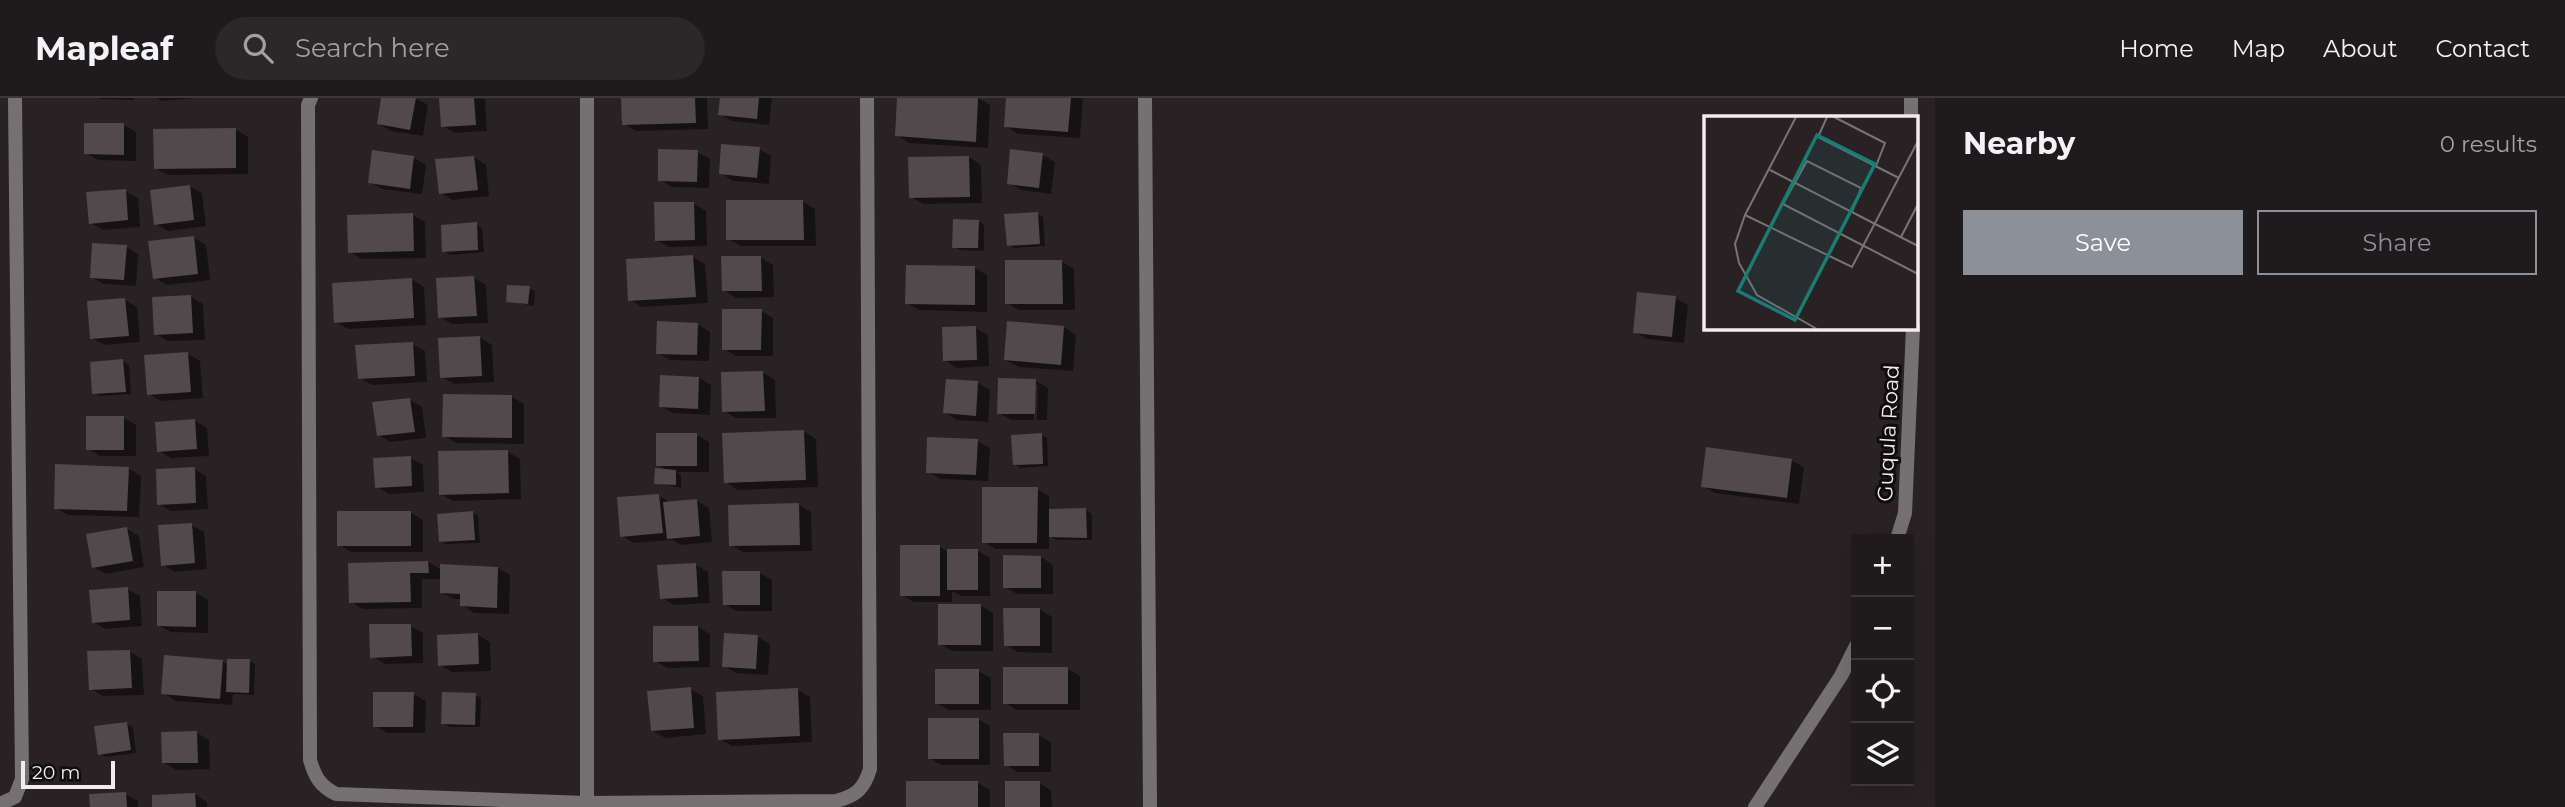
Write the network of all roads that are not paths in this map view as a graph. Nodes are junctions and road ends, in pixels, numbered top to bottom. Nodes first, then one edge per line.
1 (15, 98) edge
2 (311, 98) edge
3 (587, 98) edge
4 (867, 98) edge
5 (1145, 98) edge
6 (1911, 98) edge
7 (1911, 116) edge
8 (1913, 329) edge
9 (1899, 534) edge
10 (1851, 656) edge
11 (0, 804) edge
12 (587, 805) edge
13 (1150, 807) edge
14 (1755, 807) edge

1 - 11 street
2 - 12 street
3 - 12 street
4 - 12 street
5 - 13 street
6 - 7 street
8 - 9 street, Guqula Road
10 - 14 street

